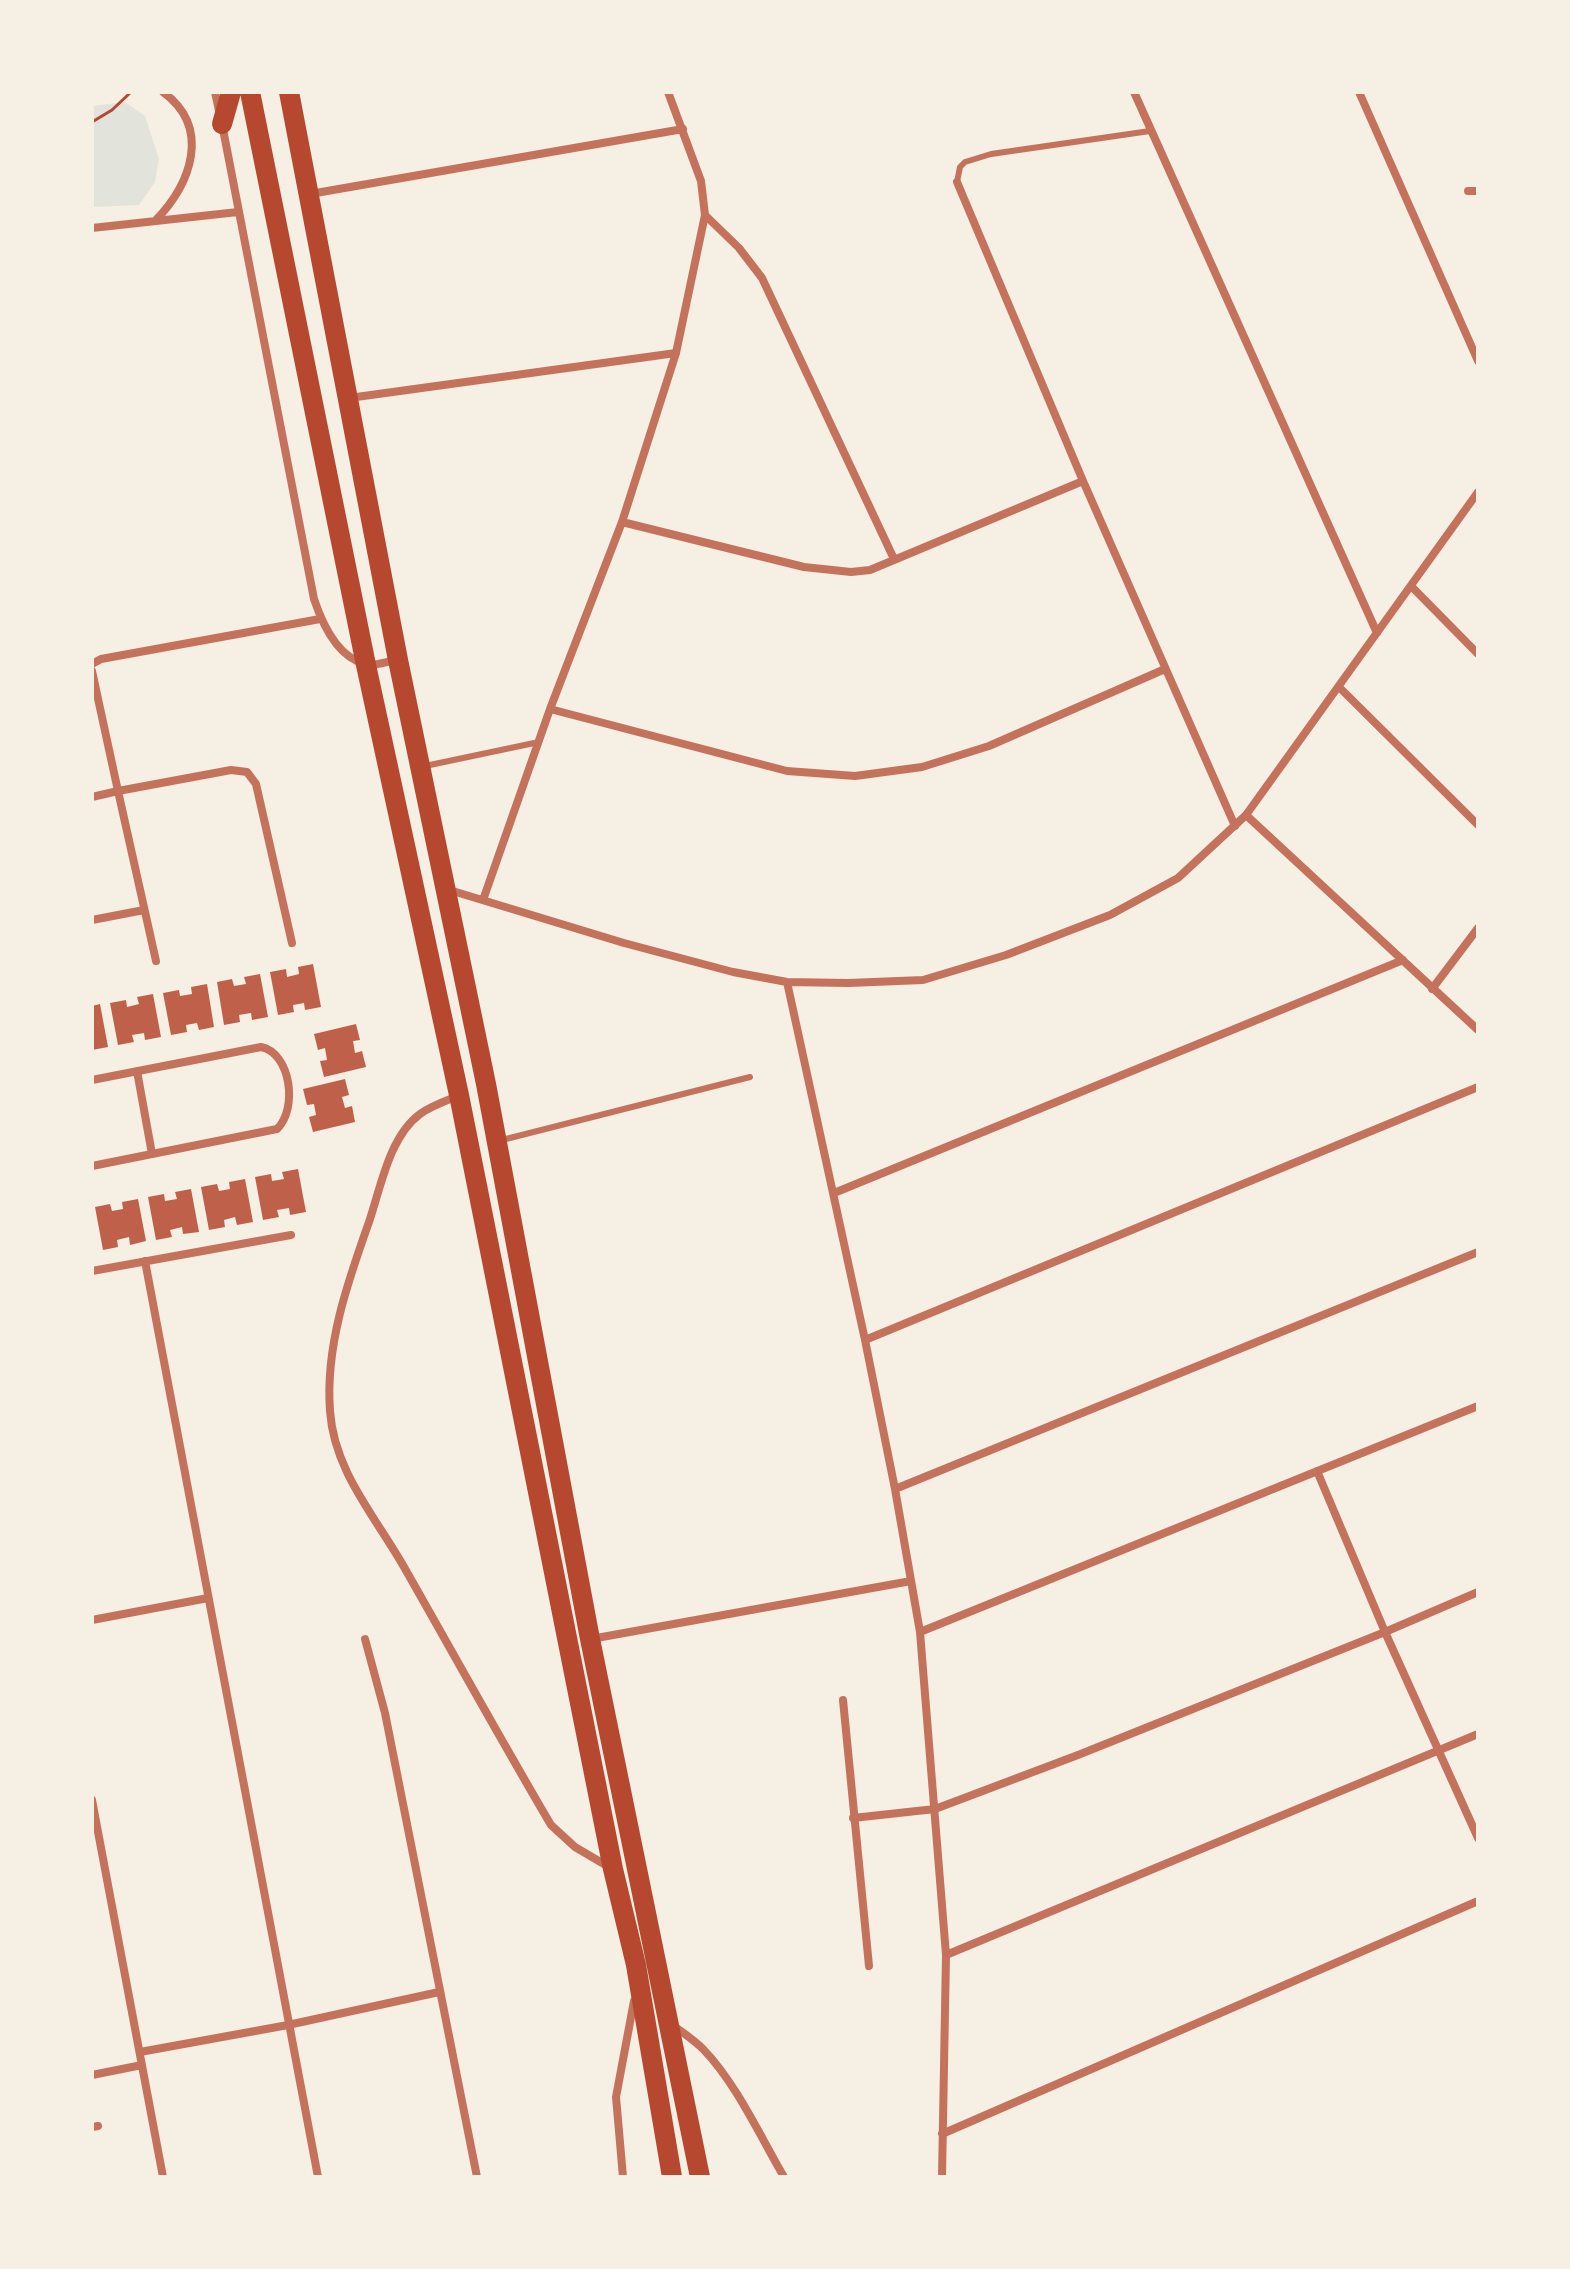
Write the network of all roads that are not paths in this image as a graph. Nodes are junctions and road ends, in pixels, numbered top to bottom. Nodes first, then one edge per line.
1 (163, 92) edge
2 (215, 92) edge
3 (231, 92) edge
4 (250, 92) edge
5 (289, 92) edge
6 (668, 92) edge
7 (1134, 92) edge
8 (1359, 92) edge
9 (222, 124) junction
10 (683, 129) junction
11 (1150, 131) junction
12 (957, 182) joint
13 (310, 194) junction
14 (238, 212) junction
15 (705, 215) junction
16 (155, 221) junction
17 (92, 228) edge
18 (676, 353) junction
19 (1478, 361) edge
20 (349, 398) junction
21 (1083, 481) junction
22 (1478, 492) edge
23 (622, 522) junction
24 (894, 559) junction
25 (1412, 587) junction
26 (320, 619) junction
27 (1377, 633) junction
28 (1478, 654) edge
29 (398, 660) junction
30 (92, 664) edge
31 (366, 665) junction
32 (1165, 669) junction
33 (92, 671) edge
34 (1340, 688) junction
35 (550, 709) junction
36 (539, 742) junction
37 (420, 767) junction
38 (118, 791) junction
39 (92, 797) edge
40 (1246, 815) junction
41 (1478, 825) edge
42 (1235, 826) junction
43 (445, 888) junction
44 (483, 900) junction
45 (144, 910) junction
46 (92, 920) edge
47 (1478, 928) edge
48 (292, 943) dead end
49 (1403, 960) junction
50 (156, 961) dead end
51 (787, 982) junction
52 (1432, 989) junction
53 (1478, 1030) edge
54 (137, 1071) junction
55 (750, 1077) dead end
56 (92, 1080) edge
57 (1478, 1087) edge
58 (459, 1095) junction
59 (497, 1141) junction
60 (152, 1154) junction
61 (92, 1166) edge
62 (834, 1193) junction
63 (291, 1235) dead end
64 (1478, 1252) edge
65 (145, 1261) junction
66 (92, 1271) edge
67 (865, 1340) junction
68 (1478, 1406) edge
69 (1317, 1471) junction
70 (895, 1489) junction
71 (911, 1581) junction
72 (1478, 1592) edge
73 (208, 1598) junction
74 (92, 1620) edge
75 (920, 1632) junction
76 (1385, 1632) junction
77 (365, 1639) dead end
78 (590, 1639) junction
79 (843, 1700) dead end
80 (1478, 1734) edge
81 (1438, 1749) junction
82 (92, 1800) edge
83 (935, 1809) junction
84 (853, 1818) junction
85 (1478, 1838) edge
86 (613, 1869) junction
87 (1478, 1901) edge
88 (946, 1955) junction
89 (636, 1965) junction
90 (869, 1966) dead end
91 (439, 1992) junction
92 (669, 2022) junction
93 (288, 2025) junction
94 (140, 2052) junction
95 (142, 2065) junction
96 (92, 2075) edge
97 (942, 2134) junction
98 (163, 2177) edge
99 (318, 2177) edge
100 (477, 2177) edge
101 (623, 2177) edge
102 (672, 2177) edge
103 (700, 2177) edge
104 (784, 2177) edge
105 (942, 2177) edge

1 - 16 street
2 - 9 street
3 - 9 highway
4 - 31 highway
5 - 13 highway
6 - 10 street
7 - 11 street
8 - 19 street
9 - 14 street
10 - 13 street
10 - 15 street
11 - 12 lane
11 - 27 street
12 - 21 street
13 - 20 highway
14 - 16 street
14 - 26 street
15 - 18 street
15 - 24 street
16 - 17 street
18 - 20 street
18 - 23 street
20 - 29 highway
21 - 24 street
21 - 32 street
22 - 25 street
23 - 24 street
23 - 35 street
25 - 27 street
25 - 28 street
26 - 30 street
26 - 31 street
27 - 34 street
29 - 31 street
29 - 37 highway
31 - 58 highway
32 - 35 street
32 - 42 street
33 - 38 street
34 - 40 street
34 - 41 street
35 - 36 street
36 - 37 lane
36 - 44 street
37 - 43 highway
38 - 39 street
38 - 45 street
38 - 48 street
40 - 42 street
40 - 49 street
42 - 51 street
43 - 44 street
43 - 59 highway
44 - 51 street
45 - 46 street
45 - 50 street
47 - 52 street
49 - 52 street
49 - 62 street
51 - 62 street
52 - 53 street
54 - 56 street
54 - 60 street
54 - 60 street
55 - 59 lane
57 - 67 street
58 - 86 highway
58 - 86 street
59 - 78 highway
60 - 61 street
62 - 67 street
63 - 65 street
64 - 70 street
65 - 66 street
65 - 73 street
67 - 70 street
68 - 69 street
69 - 75 street
69 - 76 street
70 - 71 street
71 - 75 street
71 - 78 street
72 - 76 street
73 - 74 street
73 - 93 street
75 - 83 street
76 - 81 street
76 - 83 street
77 - 91 street
78 - 92 highway
79 - 84 street
80 - 81 street
81 - 85 street
81 - 88 street
82 - 94 street
83 - 84 street
83 - 88 street
84 - 90 street
86 - 89 highway
87 - 97 street
88 - 97 street
89 - 101 street
89 - 102 highway
91 - 93 street
91 - 100 street
92 - 103 highway
92 - 104 street
93 - 94 street
93 - 99 street
94 - 95 street
95 - 96 street
95 - 98 street
97 - 105 street

